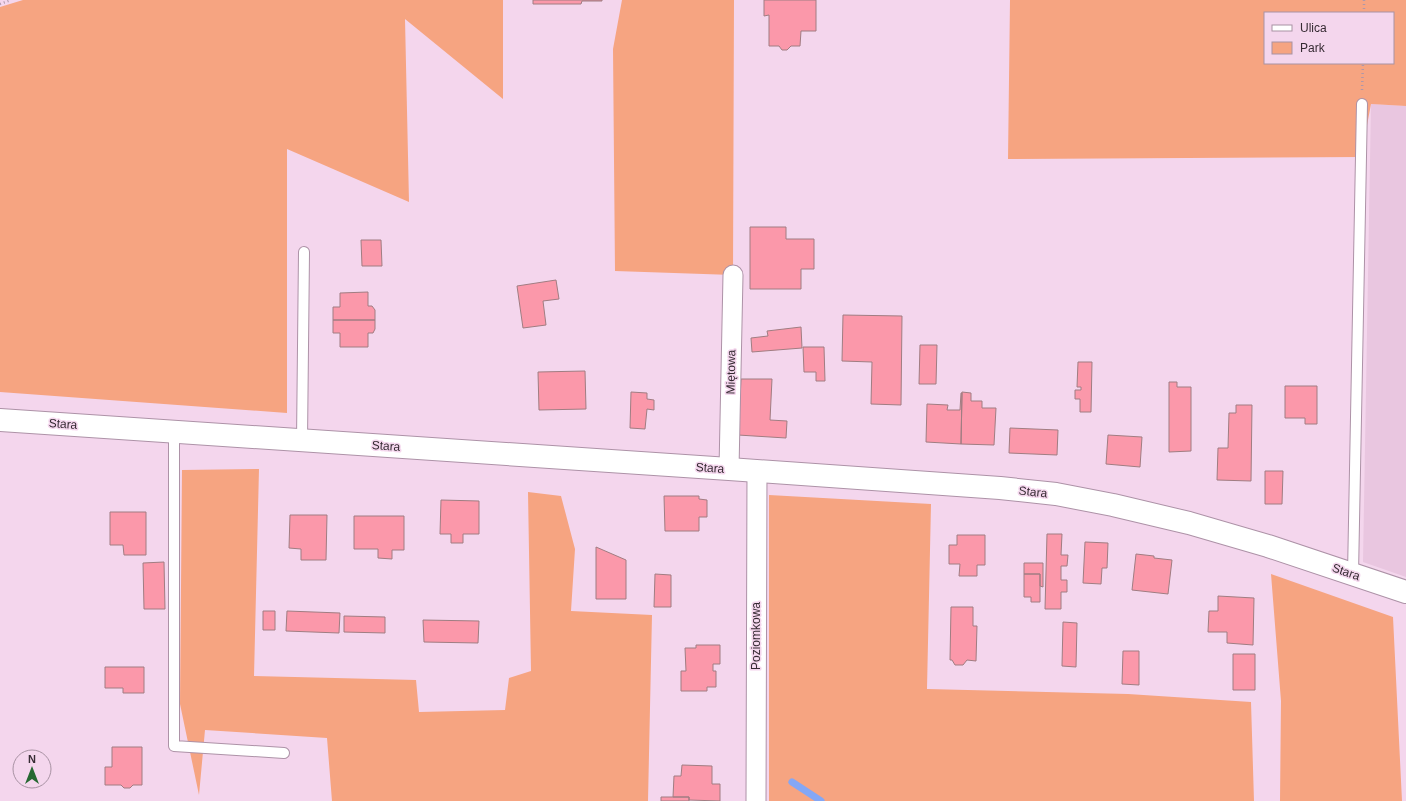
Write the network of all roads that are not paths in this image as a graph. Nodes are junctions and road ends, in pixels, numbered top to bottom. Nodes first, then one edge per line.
1 (1362, 104) road end
2 (304, 252) dead end
3 (733, 275) dead end
4 (0, 420) edge
5 (174, 432) junction
6 (302, 441) junction
7 (729, 469) junction
8 (757, 472) junction
9 (1353, 574) junction
10 (1406, 592) edge
11 (284, 753) dead end
12 (756, 801) edge

1 - 9 lane
2 - 6 lane
3 - 7 street, Miętowa
4 - 5 street, Stara
5 - 6 street, Stara
5 - 11 lane
6 - 7 street, Stara
7 - 8 street, Stara
8 - 9 street, Stara
8 - 12 street, Poziomkowa
9 - 10 street, Stara

